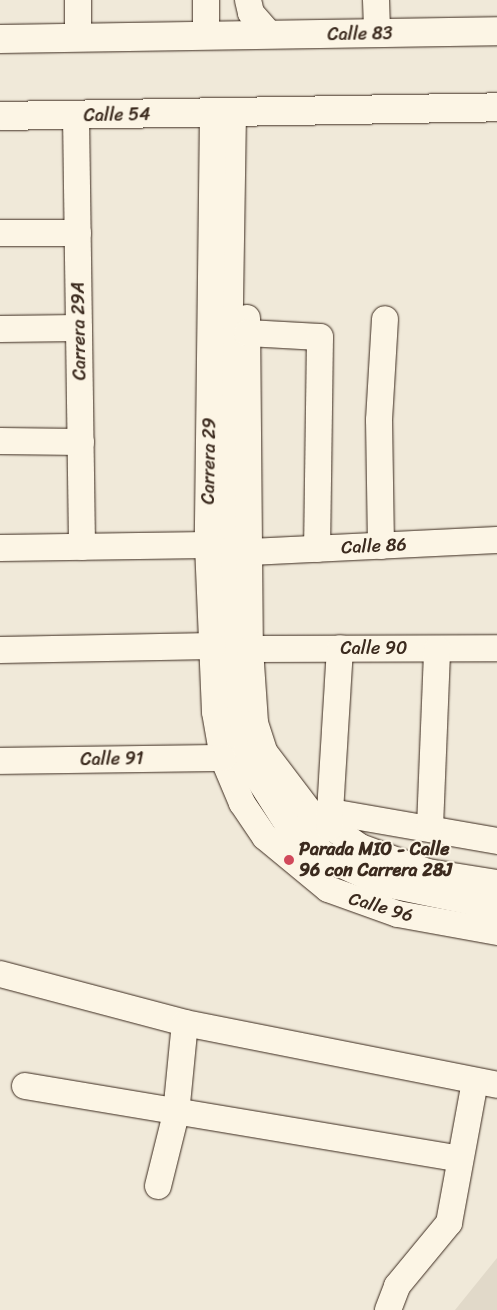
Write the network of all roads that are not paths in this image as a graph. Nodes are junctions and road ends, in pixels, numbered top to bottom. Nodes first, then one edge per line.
1 (78, 0) edge
2 (206, 0) edge
3 (224, 0) edge
4 (241, 0) edge
5 (248, 0) edge
6 (376, 0) edge
7 (497, 31) edge
8 (376, 33) junction
9 (270, 35) junction
10 (224, 36) junction
11 (78, 38) junction
12 (0, 39) edge
13 (497, 107) edge
14 (232, 112) junction
15 (76, 115) junction
16 (0, 116) edge
17 (0, 233) edge
18 (78, 233) junction
19 (385, 319) dead end
20 (79, 328) junction
21 (0, 329) edge
22 (247, 333) junction
23 (0, 441) edge
24 (81, 442) junction
25 (497, 540) edge
26 (208, 545) junction
27 (381, 546) junction
28 (82, 547) junction
29 (0, 548) edge
30 (317, 549) junction
31 (250, 552) junction
32 (213, 646) junction
33 (340, 648) junction
34 (497, 648) edge
35 (250, 649) junction
36 (437, 649) junction
37 (0, 650) edge
38 (223, 758) junction
39 (0, 761) edge
40 (242, 803) joint
41 (330, 820) junction
42 (430, 827) junction
43 (497, 841) edge
44 (497, 883) edge
45 (497, 907) edge
46 (497, 932) edge
47 (0, 974) edge
48 (185, 1022) junction
49 (486, 1083) edge
50 (25, 1086) dead end
51 (176, 1114) junction
52 (460, 1159) junction
53 (158, 1186) dead end
54 (388, 1310) edge

1 - 11 street
2 - 10 street
3 - 10 street
4 - 10 street
5 - 9 street
6 - 8 street
7 - 8 main road, Calle 83
8 - 9 main road, Calle 83
9 - 10 main road, Calle 83
10 - 11 main road
11 - 12 main road
13 - 14 main road
14 - 15 main road, Calle 54
14 - 22 street
14 - 26 street, Carrera 29
14 - 45 street
15 - 16 main road, Calle 54
15 - 18 street, Carrera 29A
17 - 18 street
18 - 20 street, Carrera 29A
19 - 27 street
20 - 21 street
20 - 24 street, Carrera 29A
22 - 30 street
22 - 31 street
23 - 24 street
24 - 28 street, Carrera 29A
25 - 27 street, Calle 86
26 - 28 street
26 - 32 street, Carrera 29
27 - 30 street, Calle 86
28 - 29 street
30 - 31 street, Calle 86
31 - 35 street
32 - 37 street
32 - 38 street, Carrera 29
33 - 35 street, Calle 90
33 - 36 street, Calle 90
33 - 41 street
34 - 36 street, Calle 90
35 - 41 street
36 - 42 street
38 - 39 street, Calle 91
38 - 40 street, Carrera 29
40 - 46 street, Calle 96
41 - 42 street
41 - 44 street
42 - 43 street
47 - 48 street
48 - 49 street
48 - 51 street
49 - 52 street
50 - 51 street
51 - 52 street
51 - 53 street
52 - 54 street

